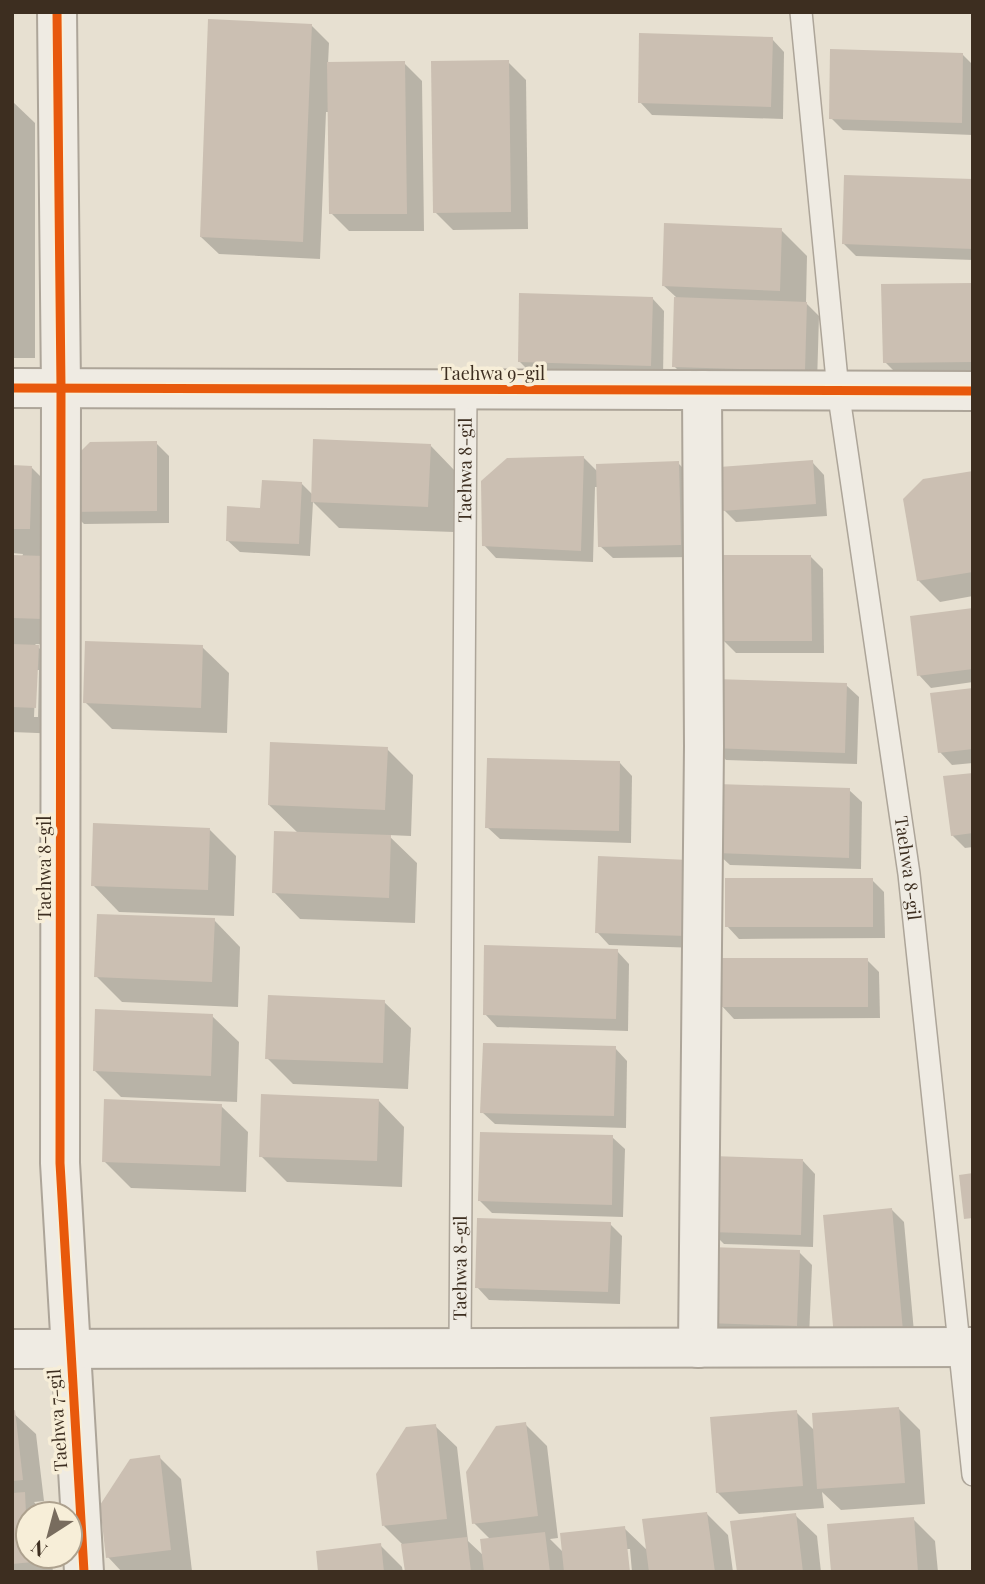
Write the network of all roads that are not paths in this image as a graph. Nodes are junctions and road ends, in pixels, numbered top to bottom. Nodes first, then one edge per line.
1 (57, 12) edge
2 (801, 12) edge
3 (12, 388) edge
4 (61, 388) junction
5 (466, 390) junction
6 (702, 390) junction
7 (838, 390) junction
8 (973, 391) edge
9 (966, 1347) edge
10 (460, 1348) junction
11 (698, 1348) junction
12 (12, 1349) edge
13 (69, 1349) junction
14 (973, 1475) edge
15 (84, 1572) edge

1 - 4 street, Taehwa 8-gil
2 - 7 lane, Taehwa 8-gil
3 - 4 street, Taehwa 9-gil
4 - 5 street, Taehwa 9-gil
4 - 13 street, Taehwa 8-gil
5 - 6 street, Taehwa 9-gil
5 - 10 lane, Taehwa 8-gil
6 - 7 street, Taehwa 9-gil
6 - 11 street
7 - 8 street, Taehwa 9-gil
7 - 9 lane, Taehwa 8-gil
9 - 11 street
9 - 14 lane, Taehwa 8-gil
10 - 11 street
10 - 13 street
12 - 13 street
13 - 15 street, Taehwa 7-gil

